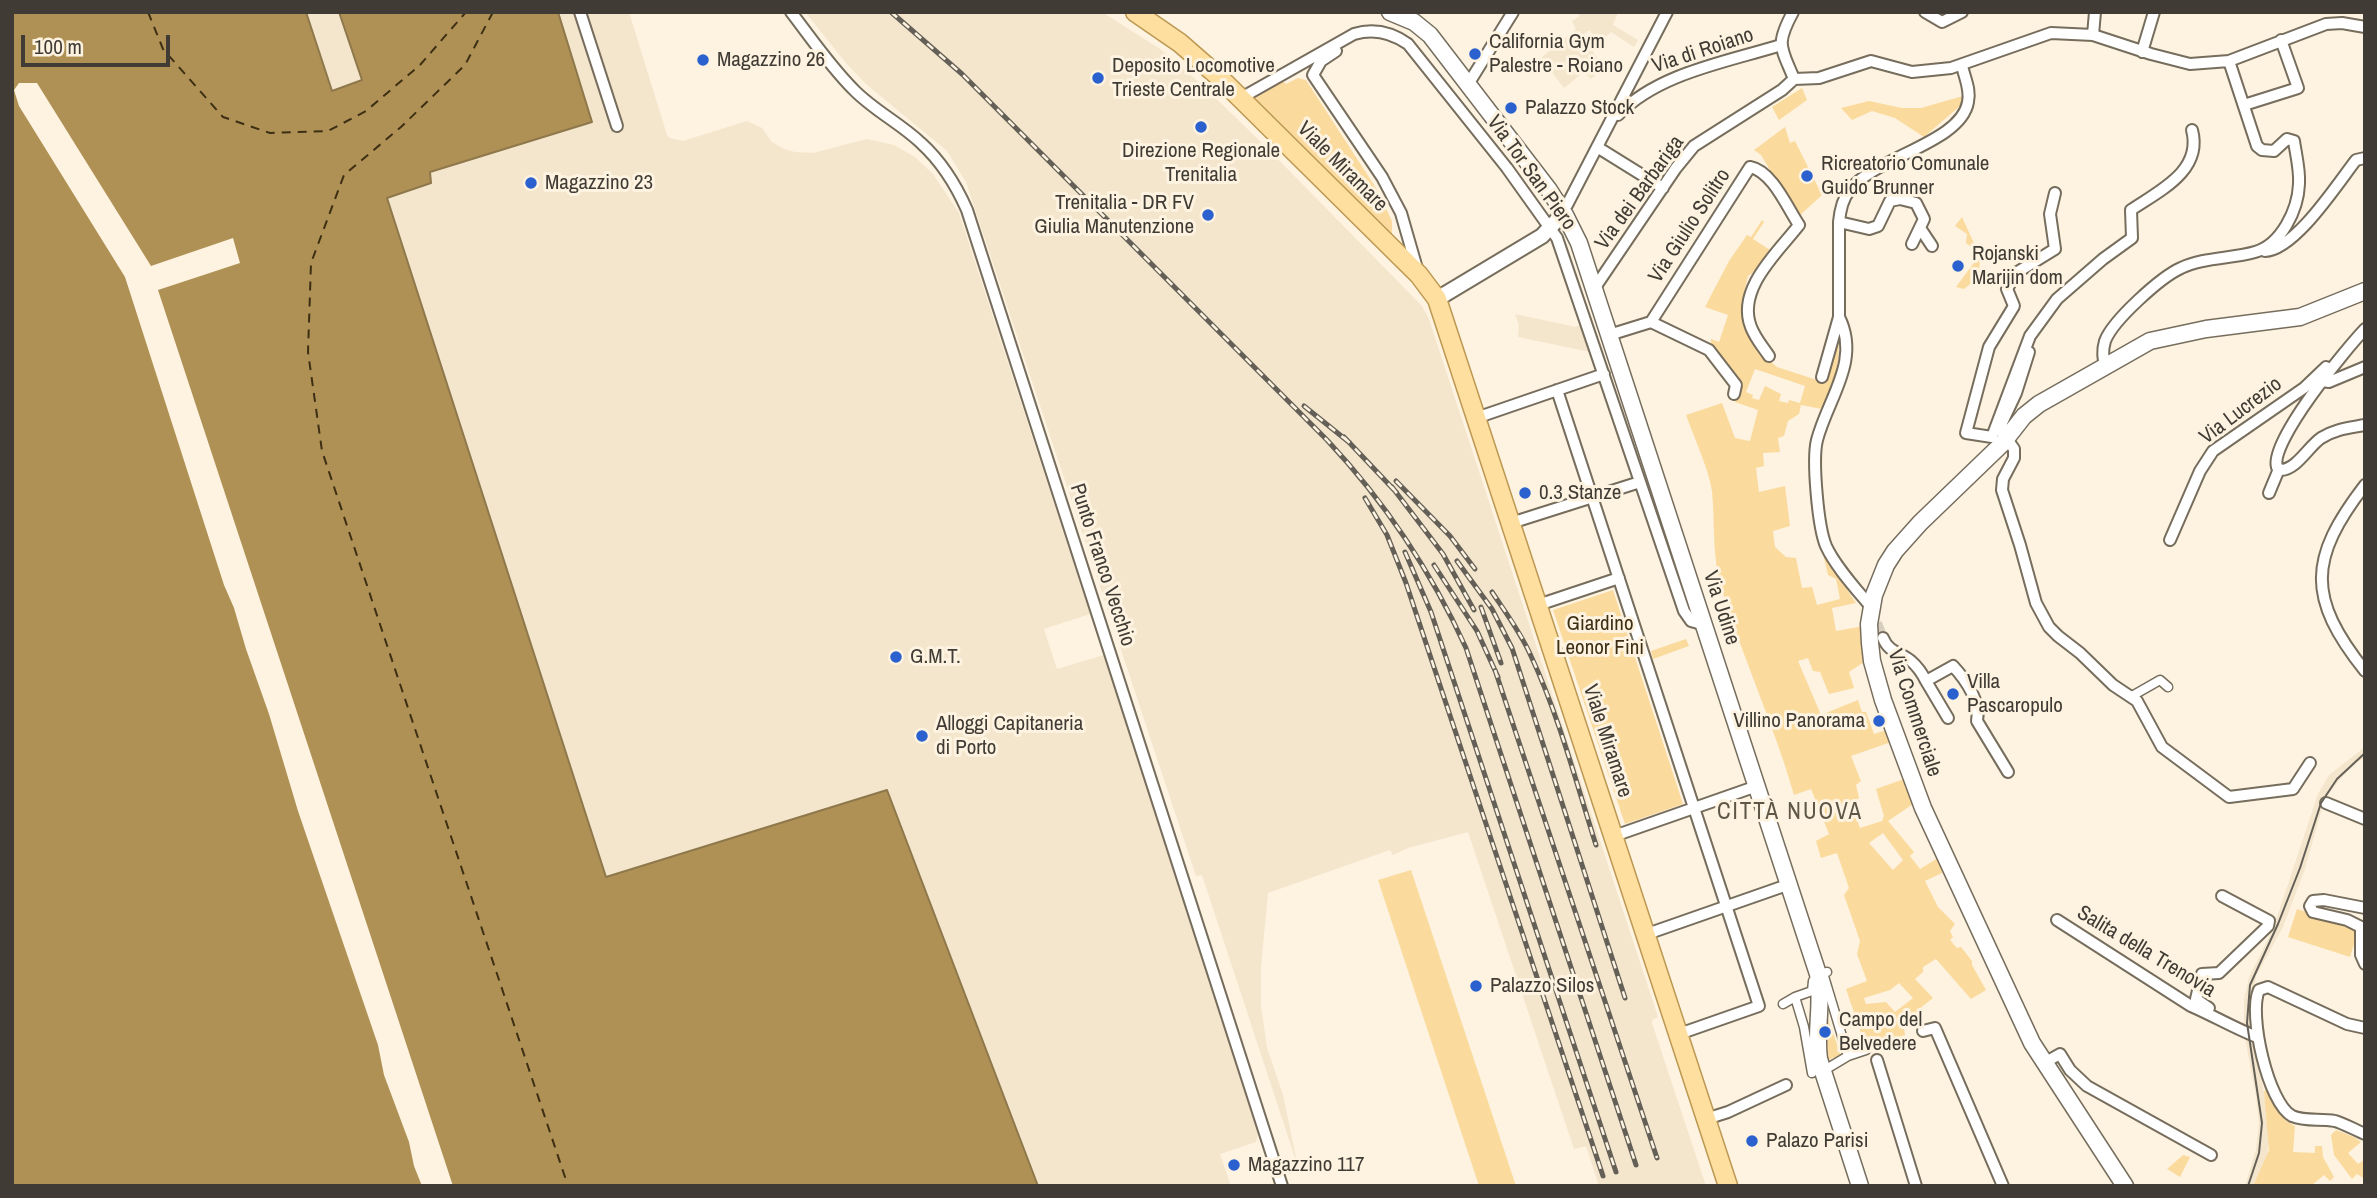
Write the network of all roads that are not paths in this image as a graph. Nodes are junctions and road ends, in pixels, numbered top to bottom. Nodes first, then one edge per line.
1 (580, 12) edge
2 (791, 12) edge
3 (1135, 12) edge
4 (1391, 12) edge
5 (1513, 12) edge
6 (1667, 12) edge
7 (1925, 12) edge
8 (1962, 12) edge
9 (2095, 12) edge
10 (2154, 12) edge
11 (1788, 15) edge
12 (2365, 27) edge
13 (2093, 35) junction
14 (1348, 37) junction
15 (2281, 40) junction
16 (1781, 46) junction
17 (2142, 52) junction
18 (2230, 61) junction
19 (1962, 65) junction
20 (1794, 79) junction
21 (1464, 81) junction
22 (1241, 98) junction
23 (1451, 98) junction
24 (2244, 105) junction
25 (1609, 124) junction
26 (617, 126) dead end
27 (2192, 130) dead end
28 (1597, 146) junction
29 (2365, 158) edge
30 (1663, 188) junction
31 (2055, 193) dead end
32 (1567, 205) dead end
33 (1839, 222) junction
34 (1554, 224) junction
35 (1920, 228) junction
36 (1912, 244) dead end
37 (1932, 246) dead end
38 (2257, 252) junction
39 (1419, 275) junction
40 (1594, 289) junction
41 (2365, 291) edge
42 (1437, 299) junction
43 (1839, 317) junction
44 (1651, 322) junction
45 (2365, 329) edge
46 (1609, 335) junction
47 (1769, 356) dead end
48 (2334, 363) junction
49 (2365, 367) edge
50 (2106, 368) junction
51 (1604, 373) junction
52 (1822, 377) dead end
53 (2323, 381) junction
54 (1557, 390) junction
55 (1734, 394) dead end
56 (1476, 418) junction
57 (2365, 425) edge
58 (1998, 441) junction
59 (2279, 469) junction
60 (1640, 482) junction
61 (2365, 485) edge
62 (2269, 493) dead end
63 (1592, 497) junction
64 (1511, 523) junction
65 (2170, 540) dead end
66 (1619, 578) junction
67 (1538, 606) junction
68 (1872, 617) junction
69 (1705, 625) junction
70 (1883, 639) tunnel mouth
71 (2365, 671) edge
72 (1926, 681) junction
73 (2168, 687) dead end
74 (2132, 696) junction
75 (1948, 718) dead end
76 (2310, 763) dead end
77 (2008, 772) dead end
78 (1757, 786) junction
79 (2326, 803) dead end
80 (1694, 809) junction
81 (2365, 819) edge
82 (1614, 836) junction
83 (1790, 884) junction
84 (2222, 896) dead end
85 (1726, 906) junction
86 (2365, 908) edge
87 (2057, 920) dead end
88 (1647, 934) junction
89 (2365, 964) edge
90 (1827, 972) dead end
91 (1814, 974) dead end
92 (1795, 997) junction
93 (1783, 1004) dead end
94 (2216, 1016) junction
95 (2365, 1028) edge
96 (1923, 1031) dead end
97 (1679, 1034) junction
98 (2257, 1037) junction
99 (1866, 1050) dead end
100 (1848, 1055) junction
101 (1877, 1060) dead end
102 (2044, 1063) junction
103 (1828, 1068) dead end
104 (1813, 1072) dead end
105 (1786, 1085) dead end
106 (1706, 1119) junction
107 (2365, 1134) edge
108 (2211, 1155) dead end
109 (1283, 1186) edge
110 (1728, 1186) edge
111 (1860, 1186) edge
112 (1916, 1186) edge
113 (2003, 1186) edge
114 (2125, 1186) edge

1 - 26 street
2 - 109 street, Punto Franco Vecchio
3 - 22 main road, Viale Miramare
4 - 21 main road, Via Udine
5 - 21 street
6 - 25 street
7 - 8 street
9 - 13 street
10 - 17 street
11 - 16 street
12 - 15 street
13 - 17 street
13 - 19 street
14 - 22 street, Via Tor San Piero
14 - 23 street, Via Tor San Piero
14 - 39 street, Viale Miramare
15 - 18 street
15 - 24 street
16 - 20 street
16 - 25 street, Via di Roiano
17 - 18 street
18 - 24 street
19 - 20 street
19 - 33 street
20 - 30 street, Via dei Barbariga
21 - 23 street
21 - 40 main road, Via Udine
22 - 39 main road, Viale Miramare
23 - 34 street, Via Tor San Piero
24 - 38 street
25 - 28 street
27 - 58 street
28 - 30 street
28 - 32 street
29 - 38 street
30 - 40 street, Via dei Barbariga
31 - 58 street
33 - 35 street
33 - 43 street
34 - 42 street
34 - 51 street, Via Tor San Piero
35 - 36 street
35 - 37 street
38 - 50 street
39 - 42 main road, Viale Miramare
40 - 46 main road, Via Udine
41 - 50 main road, Via Commerciale
42 - 56 main road, Viale Miramare
43 - 52 street
43 - 68 street
44 - 46 street
44 - 47 street, Via Giulio Solitro
44 - 55 street
45 - 48 street
46 - 69 main road, Via Udine
48 - 53 street
48 - 65 street, Via Lucrezio
49 - 53 street
50 - 58 main road, Via Commerciale
51 - 54 street
51 - 60 street, Via Tor San Piero
53 - 59 street
54 - 56 street
54 - 63 street
56 - 64 main road, Viale Miramare
57 - 59 street
58 - 68 main road, Via Commerciale
58 - 74 street
59 - 62 street
60 - 63 street
60 - 69 street, Via Tor San Piero
61 - 71 street
63 - 64 street
63 - 66 street
64 - 67 main road, Viale Miramare
66 - 67 street
66 - 80 street
67 - 82 main road, Viale Miramare
68 - 102 main road, Via Commerciale
69 - 78 main road, Via Udine
70 - 72 street, Via Commerciale
72 - 75 street, Via Commerciale
72 - 77 street, Via Commerciale
73 - 74 street
74 - 76 street
78 - 80 street
78 - 83 main road, Via Udine
79 - 81 street
80 - 82 street
80 - 85 street
82 - 88 main road, Viale Miramare
83 - 85 street
83 - 111 main road, Via Udine
84 - 94 street, Salita della Trenovia
85 - 88 street
85 - 97 street
86 - 89 street
87 - 94 street, Salita della Trenovia
88 - 97 main road, Viale Miramare
90 - 100 street
91 - 92 street
92 - 93 street
92 - 104 street
94 - 98 street, Salita della Trenovia
95 - 98 street
96 - 113 street
97 - 106 main road, Viale Miramare
98 - 107 street
99 - 100 street
100 - 103 street
101 - 112 street
102 - 108 street
102 - 114 main road, Via Commerciale
105 - 106 street
106 - 110 main road, Viale Miramare

